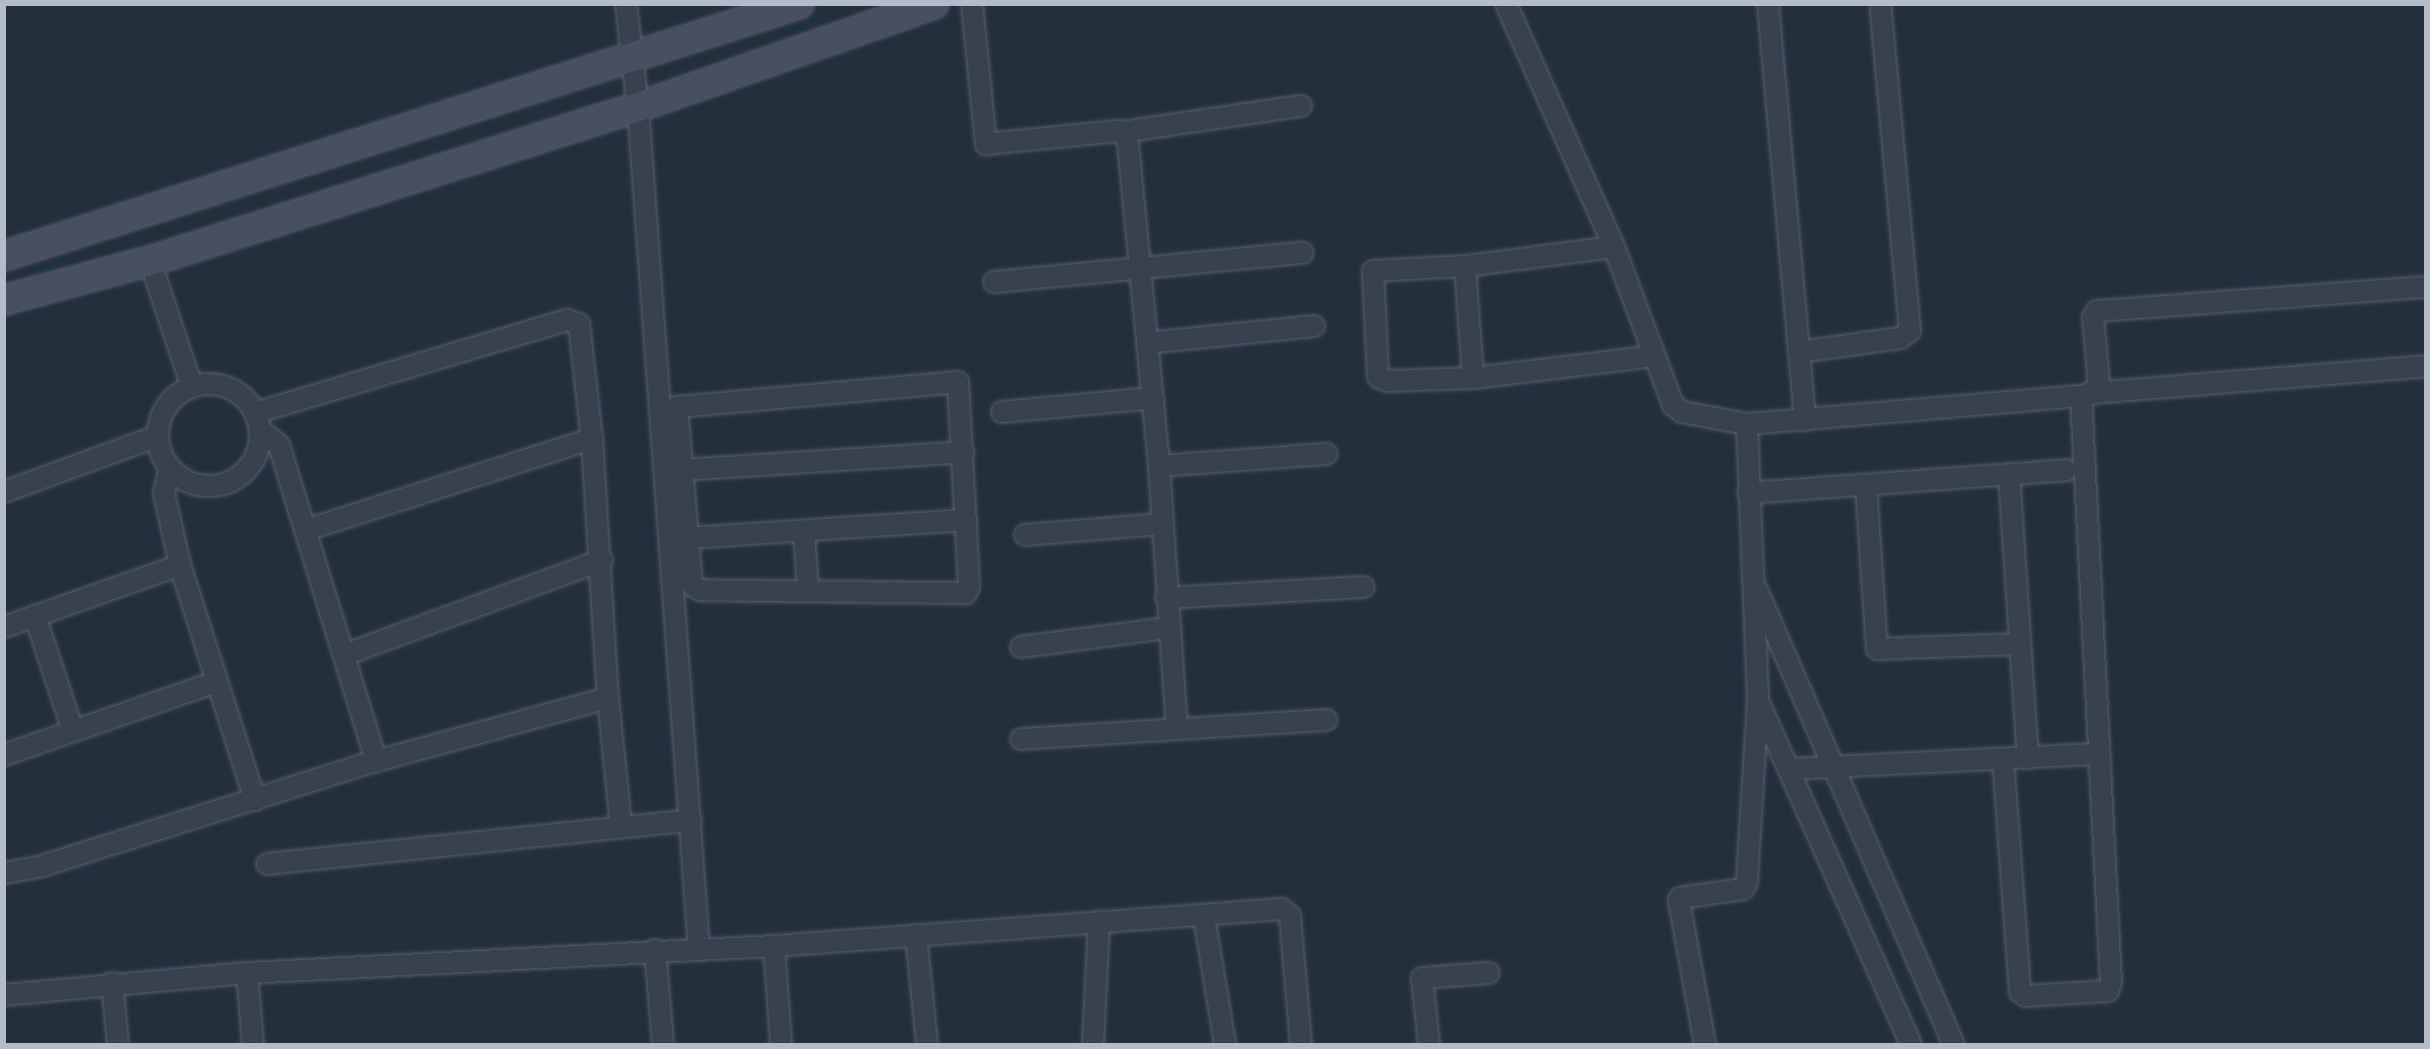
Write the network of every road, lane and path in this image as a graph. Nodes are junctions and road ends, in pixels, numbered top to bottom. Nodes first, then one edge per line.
1 (626, 4) edge
2 (798, 4) edge
3 (934, 4) edge
4 (972, 4) edge
5 (1506, 4) edge
6 (1768, 4) edge
7 (1880, 4) edge
8 (630, 57) junction
9 (1301, 106) dead end
10 (638, 107) junction
11 (1122, 132) junction
12 (1614, 247) junction
13 (1303, 253) dead end
14 (4, 256) edge
15 (150, 261) junction
16 (1141, 266) junction
17 (1465, 266) junction
18 (994, 282) dead end
19 (2426, 287) edge
20 (4, 300) edge
21 (1314, 326) dead end
22 (1147, 343) junction
23 (1799, 352) junction
24 (1655, 357) junction
25 (2426, 366) edge
26 (1473, 378) junction
27 (192, 387) junction
28 (2087, 394) junction
29 (1153, 398) junction
30 (1002, 411) dead end
31 (1805, 420) junction
32 (257, 421) junction
33 (1747, 424) junction
34 (158, 435) junction
35 (592, 439) junction
36 (669, 441) junction
37 (963, 452) junction
38 (1327, 454) dead end
39 (1159, 466) junction
40 (170, 467) junction
41 (680, 470) junction
42 (2066, 470) dead end
43 (2009, 474) junction
44 (1866, 485) junction
45 (4, 492) edge
46 (1748, 493) junction
47 (966, 520) junction
48 (1162, 524) junction
49 (306, 530) junction
50 (804, 531) junction
51 (1024, 535) dead end
52 (687, 538) junction
53 (602, 560) junction
54 (180, 565) junction
55 (1752, 576) junction
56 (1364, 587) dead end
57 (808, 592) junction
58 (1166, 598) junction
59 (35, 616) junction
60 (4, 627) edge
61 (1168, 628) junction
62 (2018, 644) junction
63 (1022, 648) dead end
64 (344, 655) junction
65 (216, 682) junction
66 (608, 698) junction
67 (1758, 700) junction
68 (1326, 720) dead end
69 (1177, 727) junction
70 (73, 731) junction
71 (1021, 740) dead end
72 (2100, 754) junction
73 (4, 755) edge
74 (2028, 758) junction
75 (2003, 759) junction
76 (376, 761) junction
77 (1833, 767) junction
78 (1789, 769) junction
79 (255, 800) junction
80 (691, 820) junction
81 (621, 826) junction
82 (267, 864) dead end
83 (4, 873) edge
84 (1204, 917) junction
85 (1099, 921) junction
86 (916, 935) junction
87 (774, 946) junction
88 (699, 949) junction
89 (655, 950) junction
90 (247, 973) junction
91 (1489, 973) dead end
92 (112, 983) junction
93 (4, 995) edge
94 (118, 1044) edge
95 (253, 1044) edge
96 (663, 1044) edge
97 (781, 1044) edge
98 (927, 1044) edge
99 (1093, 1044) edge
100 (1225, 1044) edge
101 (1301, 1044) edge
102 (1429, 1044) edge
103 (1705, 1044) edge
104 (1911, 1044) edge
105 (1953, 1044) edge

1 - 8 street
2 - 8 main road
3 - 10 main road
4 - 11 street
5 - 12 street
6 - 23 street
7 - 23 street
8 - 10 street
8 - 14 main road
9 - 11 street
10 - 15 main road
10 - 36 street
11 - 16 street
12 - 17 street
12 - 24 street
13 - 16 street
15 - 20 main road
15 - 27 street
16 - 18 street
16 - 22 street
17 - 26 street
17 - 26 street
19 - 28 street
21 - 22 street
22 - 29 street
23 - 31 street
24 - 26 street
24 - 33 street
25 - 28 street
27 - 32 street
27 - 34 street
28 - 31 street
28 - 72 street
29 - 30 street
29 - 39 street
31 - 33 street
32 - 35 street
32 - 40 street
32 - 49 street
33 - 46 street
34 - 40 street
34 - 45 street
35 - 49 street
35 - 53 street
36 - 37 street
36 - 41 street
36 - 80 street
37 - 41 street
37 - 47 street
38 - 39 street
39 - 48 street
40 - 54 street
41 - 52 street
42 - 43 street
43 - 44 street
43 - 62 street
44 - 46 street
44 - 62 street
46 - 55 street
47 - 50 street
47 - 57 street
48 - 51 street
48 - 58 street
49 - 64 street
50 - 52 street
50 - 57 street
52 - 57 street
53 - 64 street
53 - 66 street
54 - 59 street
54 - 65 street
55 - 67 street
55 - 77 street
56 - 58 street
58 - 61 street
59 - 60 street
59 - 70 street
61 - 63 street
61 - 69 street
62 - 74 street
64 - 76 street
65 - 70 street
65 - 79 street
66 - 76 street
66 - 81 street
67 - 78 street
67 - 103 street
68 - 69 street
69 - 71 street
70 - 73 street
72 - 74 street
72 - 75 street
74 - 75 street
75 - 77 street
76 - 79 street
77 - 78 street
77 - 105 street
78 - 104 street
79 - 83 street
80 - 81 street
80 - 88 street
81 - 82 street
84 - 85 street
84 - 100 street
84 - 101 street
85 - 86 street
85 - 99 street
86 - 87 street
86 - 98 street
87 - 88 street
87 - 97 street
88 - 89 street
89 - 90 street
89 - 96 street
90 - 92 street
90 - 95 street
91 - 102 street
92 - 93 street
92 - 94 street

